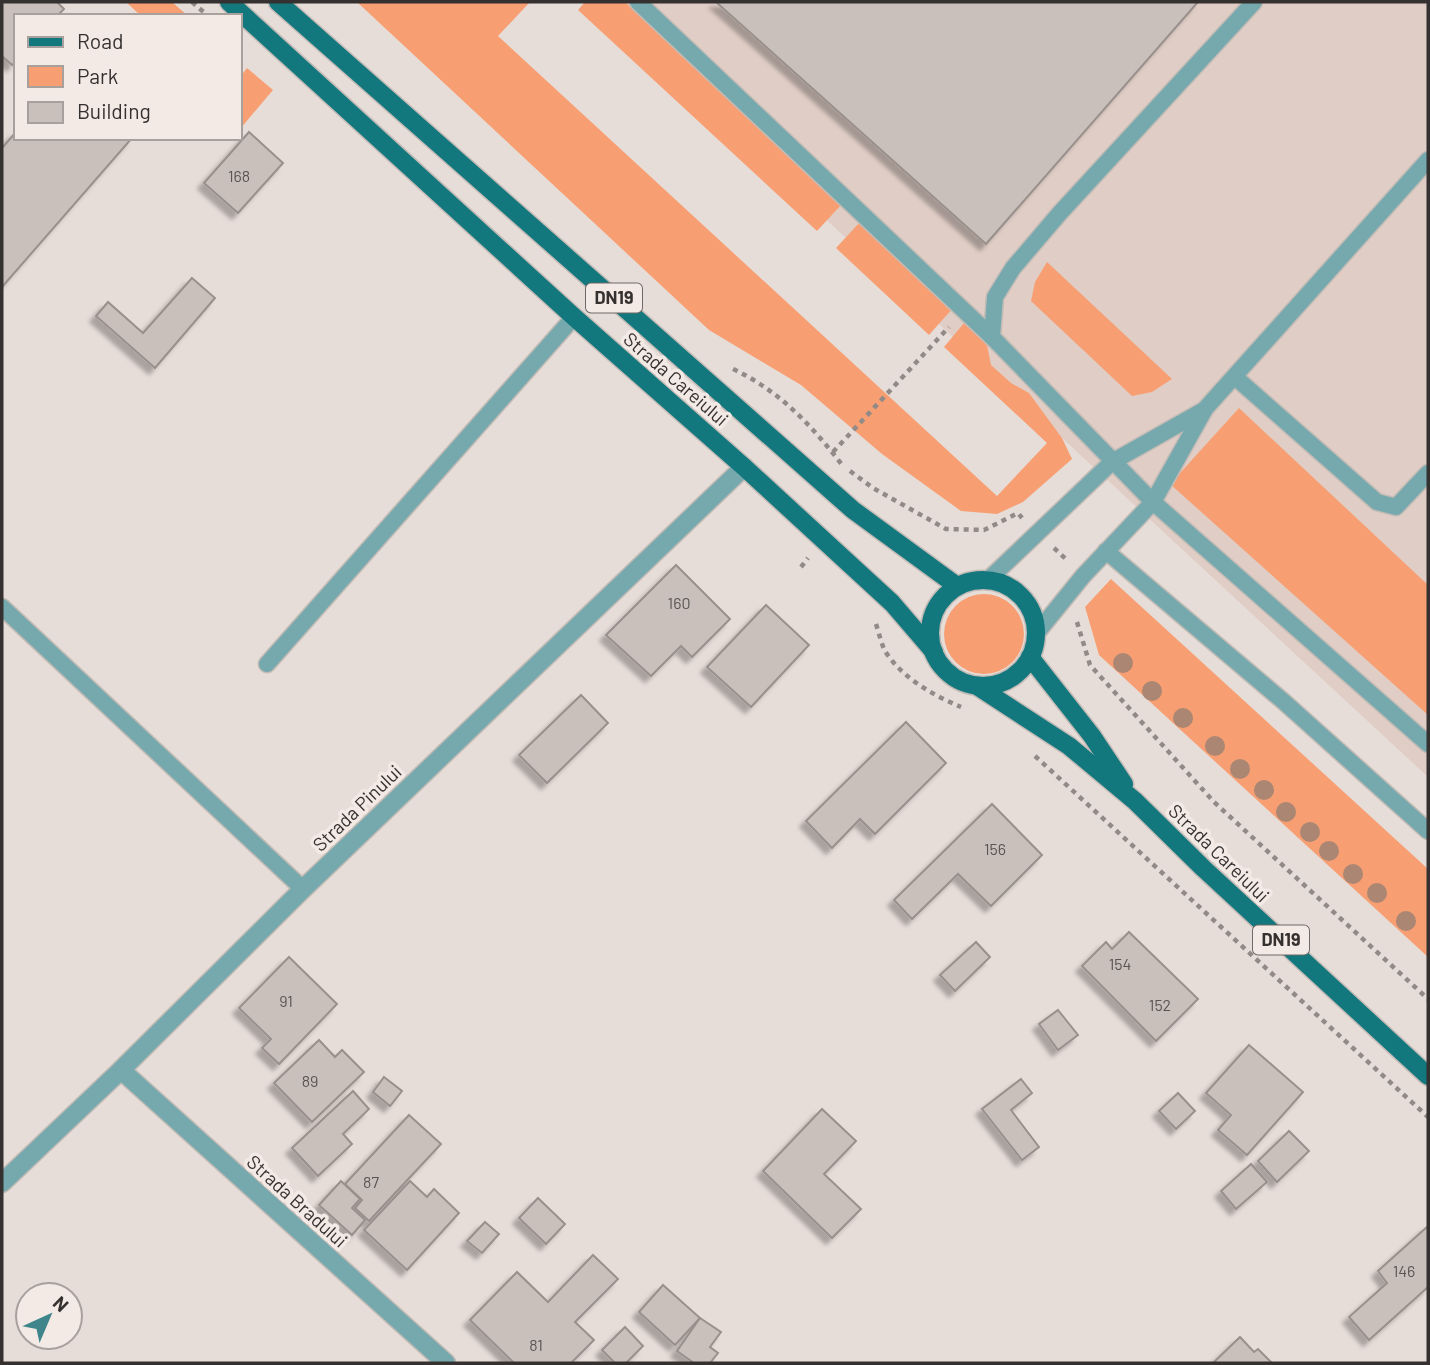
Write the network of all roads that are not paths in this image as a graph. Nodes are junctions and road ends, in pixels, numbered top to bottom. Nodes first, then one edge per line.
1 (229, 2) edge
2 (278, 2) edge
3 (638, 2) edge
4 (1254, 2) edge
5 (1428, 160) edge
6 (574, 317) junction
7 (992, 337) junction
8 (1235, 377) junction
9 (1205, 409) junction
10 (1112, 462) junction
11 (744, 467) junction
12 (1428, 473) edge
13 (1153, 502) junction
14 (1106, 551) junction
15 (988, 580) junction
16 (957, 586) junction
17 (2, 607) edge
18 (1036, 634) junction
19 (933, 652) junction
20 (1030, 657) junction
21 (267, 664) dead end
22 (977, 686) junction
23 (1428, 744) edge
24 (1135, 801) junction
25 (1428, 831) edge
26 (303, 889) junction
27 (121, 1070) junction
28 (1428, 1076) edge
29 (2, 1183) edge
30 (446, 1363) edge

1 - 6 main road, Strada Careiului / DN19
2 - 16 main road, Strada Careiului / DN19
3 - 7 lane
4 - 7 lane
5 - 8 lane
6 - 11 main road, Strada Careiului / DN19
6 - 21 lane
7 - 10 lane
8 - 9 lane
8 - 12 lane
9 - 10 lane
9 - 13 lane
10 - 13 lane
10 - 15 lane
11 - 19 main road, Strada Careiului / DN19
11 - 26 street, Strada Pinului
13 - 14 lane
13 - 23 lane
14 - 18 lane
14 - 25 lane
15 - 16 main road
15 - 18 main road
16 - 19 main road
17 - 26 lane
18 - 20 main road
19 - 22 main road, DN19
20 - 22 main road
20 - 24 main road, Strada Careiului / DN19
22 - 24 main road, Strada Careiului / DN19
24 - 28 main road, Strada Careiului / DN19
26 - 27 street, Strada Pinului
27 - 29 street, Strada Pinului
27 - 30 street, Strada Bradului

